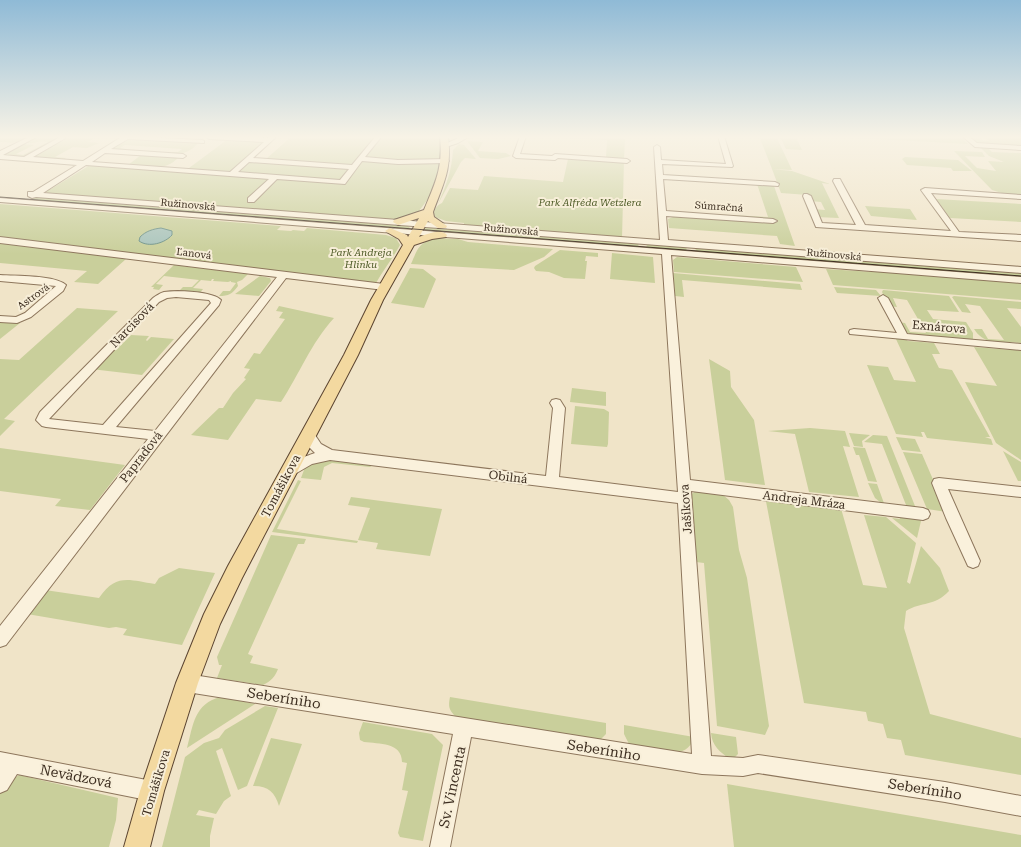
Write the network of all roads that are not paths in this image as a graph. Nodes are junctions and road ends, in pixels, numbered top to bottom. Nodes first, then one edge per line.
1 (64, 176) edge
2 (254, 176) edge
3 (293, 176) edge
4 (347, 176) edge
5 (443, 176) edge
6 (275, 177) junction
7 (660, 177) joint
8 (291, 178) junction
9 (837, 181) dead end
10 (775, 184) dead end
11 (0, 192) edge
12 (34, 195) junction
13 (807, 196) dead end
14 (1021, 197) edge
15 (0, 200) edge
16 (251, 200) dead end
17 (22, 202) junction
18 (428, 212) junction
19 (662, 213) junction
20 (398, 222) junction
21 (773, 222) dead end
22 (418, 228) junction
23 (862, 228) junction
24 (442, 230) junction
25 (390, 231) junction
26 (957, 234) junction
27 (1021, 238) edge
28 (0, 240) edge
29 (664, 243) junction
30 (408, 244) junction
31 (666, 252) junction
32 (1021, 270) edge
33 (283, 275) junction
34 (0, 278) edge
35 (1021, 280) edge
36 (384, 287) junction
37 (883, 298) dead end
38 (0, 319) edge
39 (854, 332) dead end
40 (904, 337) junction
41 (1021, 347) edge
42 (556, 403) dead end
43 (106, 430) junction
44 (309, 435) junction
45 (158, 436) junction
46 (330, 455) junction
47 (288, 473) junction
48 (552, 482) junction
49 (685, 492) junction
50 (1021, 492) edge
51 (923, 514) dead end
52 (973, 560) dead end
53 (0, 639) edge
54 (188, 683) junction
55 (464, 727) junction
56 (6, 763) edge
57 (702, 765) junction
58 (0, 783) edge
59 (152, 791) junction
60 (1021, 806) edge
61 (137, 847) edge
62 (440, 847) edge

1 - 12 street
2 - 6 street
3 - 8 street
4 - 8 street
5 - 18 main road, Tomášikova
6 - 8 street
6 - 16 street
7 - 10 street
7 - 19 street
9 - 23 street
11 - 12 street, Ružinovská
12 - 17 street
12 - 20 street, Ružinovská
13 - 23 street
14 - 26 street
15 - 17 street, Ružinovská
17 - 25 street, Ružinovská
18 - 20 main road
18 - 22 main road, Tomášikova
18 - 24 main road
19 - 21 street, Súmračná
19 - 29 street
20 - 22 street, Ružinovská
22 - 24 street, Ružinovská
22 - 25 street, Ružinovská
22 - 30 main road, Tomášikova
23 - 26 street
24 - 29 street, Ružinovská
24 - 30 main road
24 - 31 street, Ružinovská
25 - 30 main road
26 - 27 street
28 - 33 street, Ľanová
29 - 32 street, Ružinovská
30 - 36 main road, Tomášikova
31 - 35 street, Ružinovská
31 - 49 street, Jašíkova
33 - 36 street, Ľanová
33 - 45 street, Papraďová
34 - 38 street, Astrová
36 - 44 main road, Tomášikova
37 - 40 street
39 - 40 street, Exnárova
40 - 41 street, Exnárova
42 - 48 street
43 - 43 street, Narcisová
43 - 45 street, Narcisová
44 - 46 street, Obilná
44 - 47 main road, Tomášikova
45 - 53 street, Papraďová
46 - 47 street, Obilná
46 - 48 street, Obilná
47 - 54 main road, Tomášikova
48 - 49 street, Obilná
49 - 51 street, Andreja Mráza
49 - 57 street, Jašíkova
50 - 52 street
54 - 55 street, Seberíniho
54 - 59 main road, Tomášikova
55 - 57 street, Seberíniho
55 - 62 street, Sv. Vincenta
56 - 58 street
56 - 59 street, Nevädzová
57 - 60 street, Seberíniho
59 - 61 main road, Tomášikova

